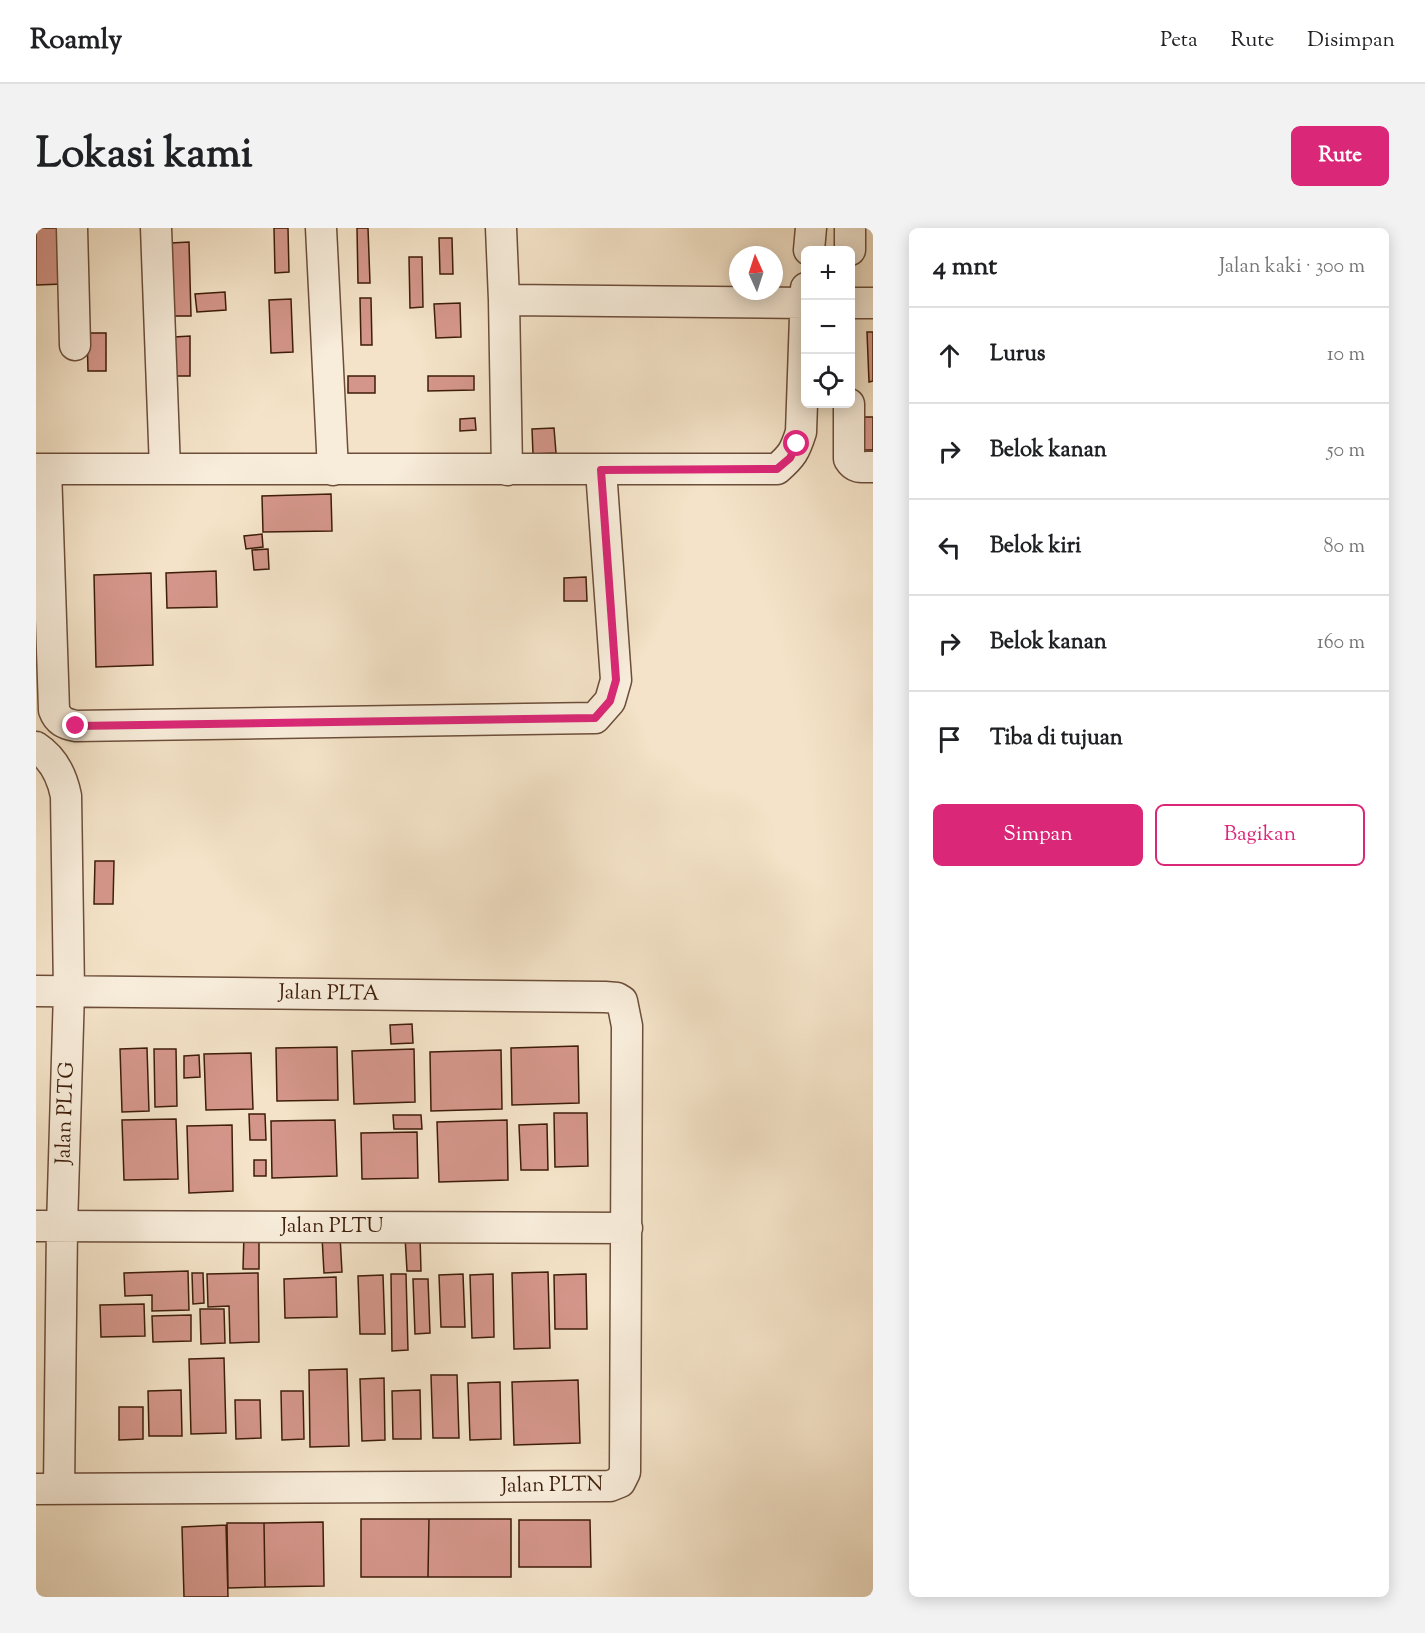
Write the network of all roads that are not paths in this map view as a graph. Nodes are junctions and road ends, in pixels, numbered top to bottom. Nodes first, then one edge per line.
1 (72, 228) edge
2 (156, 228) edge
3 (321, 228) edge
4 (501, 228) edge
5 (811, 228) edge
6 (850, 228) edge
7 (809, 246) edge
8 (850, 246) edge
9 (801, 296) edge
10 (504, 300) junction
11 (805, 300) edge
12 (855, 303) edge
13 (873, 303) edge
14 (75, 345) dead end
15 (849, 408) edge
16 (862, 465) edge
17 (41, 469) edge
18 (165, 469) junction
19 (333, 470) junction
20 (507, 470) junction
21 (601, 470) junction
22 (36, 747) edge
23 (36, 991) edge
24 (69, 991) junction
25 (622, 1001) joint
26 (49, 1227) edge
27 (627, 1228) junction
28 (48, 1489) edge

1 - 14 street
2 - 18 street
3 - 19 street
4 - 10 street
5 - 7 street
6 - 8 street
9 - 10 street
10 - 20 street
11 - 21 street
12 - 13 street
15 - 16 street
17 - 18 street
17 - 21 street
18 - 19 street
19 - 20 street
20 - 21 street
22 - 24 street, Jalan PLTG
23 - 24 street, Jalan PLTA
24 - 25 street, Jalan PLTA
24 - 26 street, Jalan PLTG
25 - 27 street, Jalan PLTN
26 - 27 street, Jalan PLTU
26 - 28 street, Jalan PLTG
27 - 28 street, Jalan PLTN

